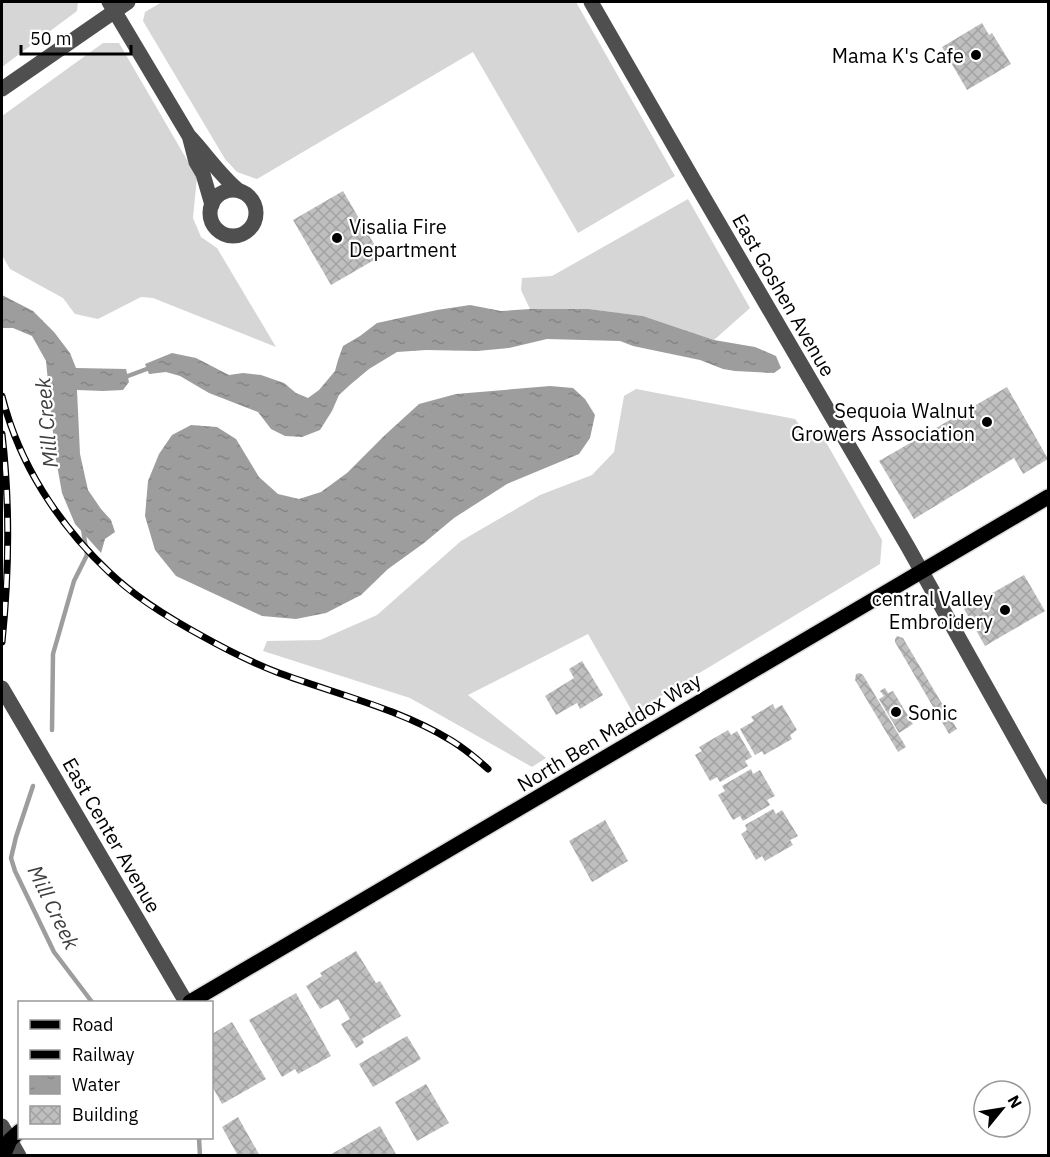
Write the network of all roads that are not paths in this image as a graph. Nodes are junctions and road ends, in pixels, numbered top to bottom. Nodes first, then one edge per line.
1 (128, 2) edge
2 (591, 2) edge
3 (112, 6) edge
4 (2, 88) edge
5 (189, 136) junction
6 (238, 190) junction
7 (212, 205) junction
8 (1048, 497) edge
9 (922, 572) junction
10 (2, 688) edge
11 (1048, 797) edge
12 (187, 1001) edge
13 (190, 1001) edge
14 (2, 1126) edge
15 (10, 1138) edge
16 (3, 1155) edge
17 (19, 1155) edge

1 - 3 street
2 - 9 street, East Goshen Avenue
3 - 4 street
3 - 5 street
5 - 6 street
5 - 7 street
6 - 7 street
6 - 7 street
8 - 9 main road, North Ben Maddox Way
9 - 11 street, East Goshen Avenue
9 - 13 main road, North Ben Maddox Way
10 - 12 street, East Center Avenue
14 - 15 street
15 - 16 main road
15 - 17 street

